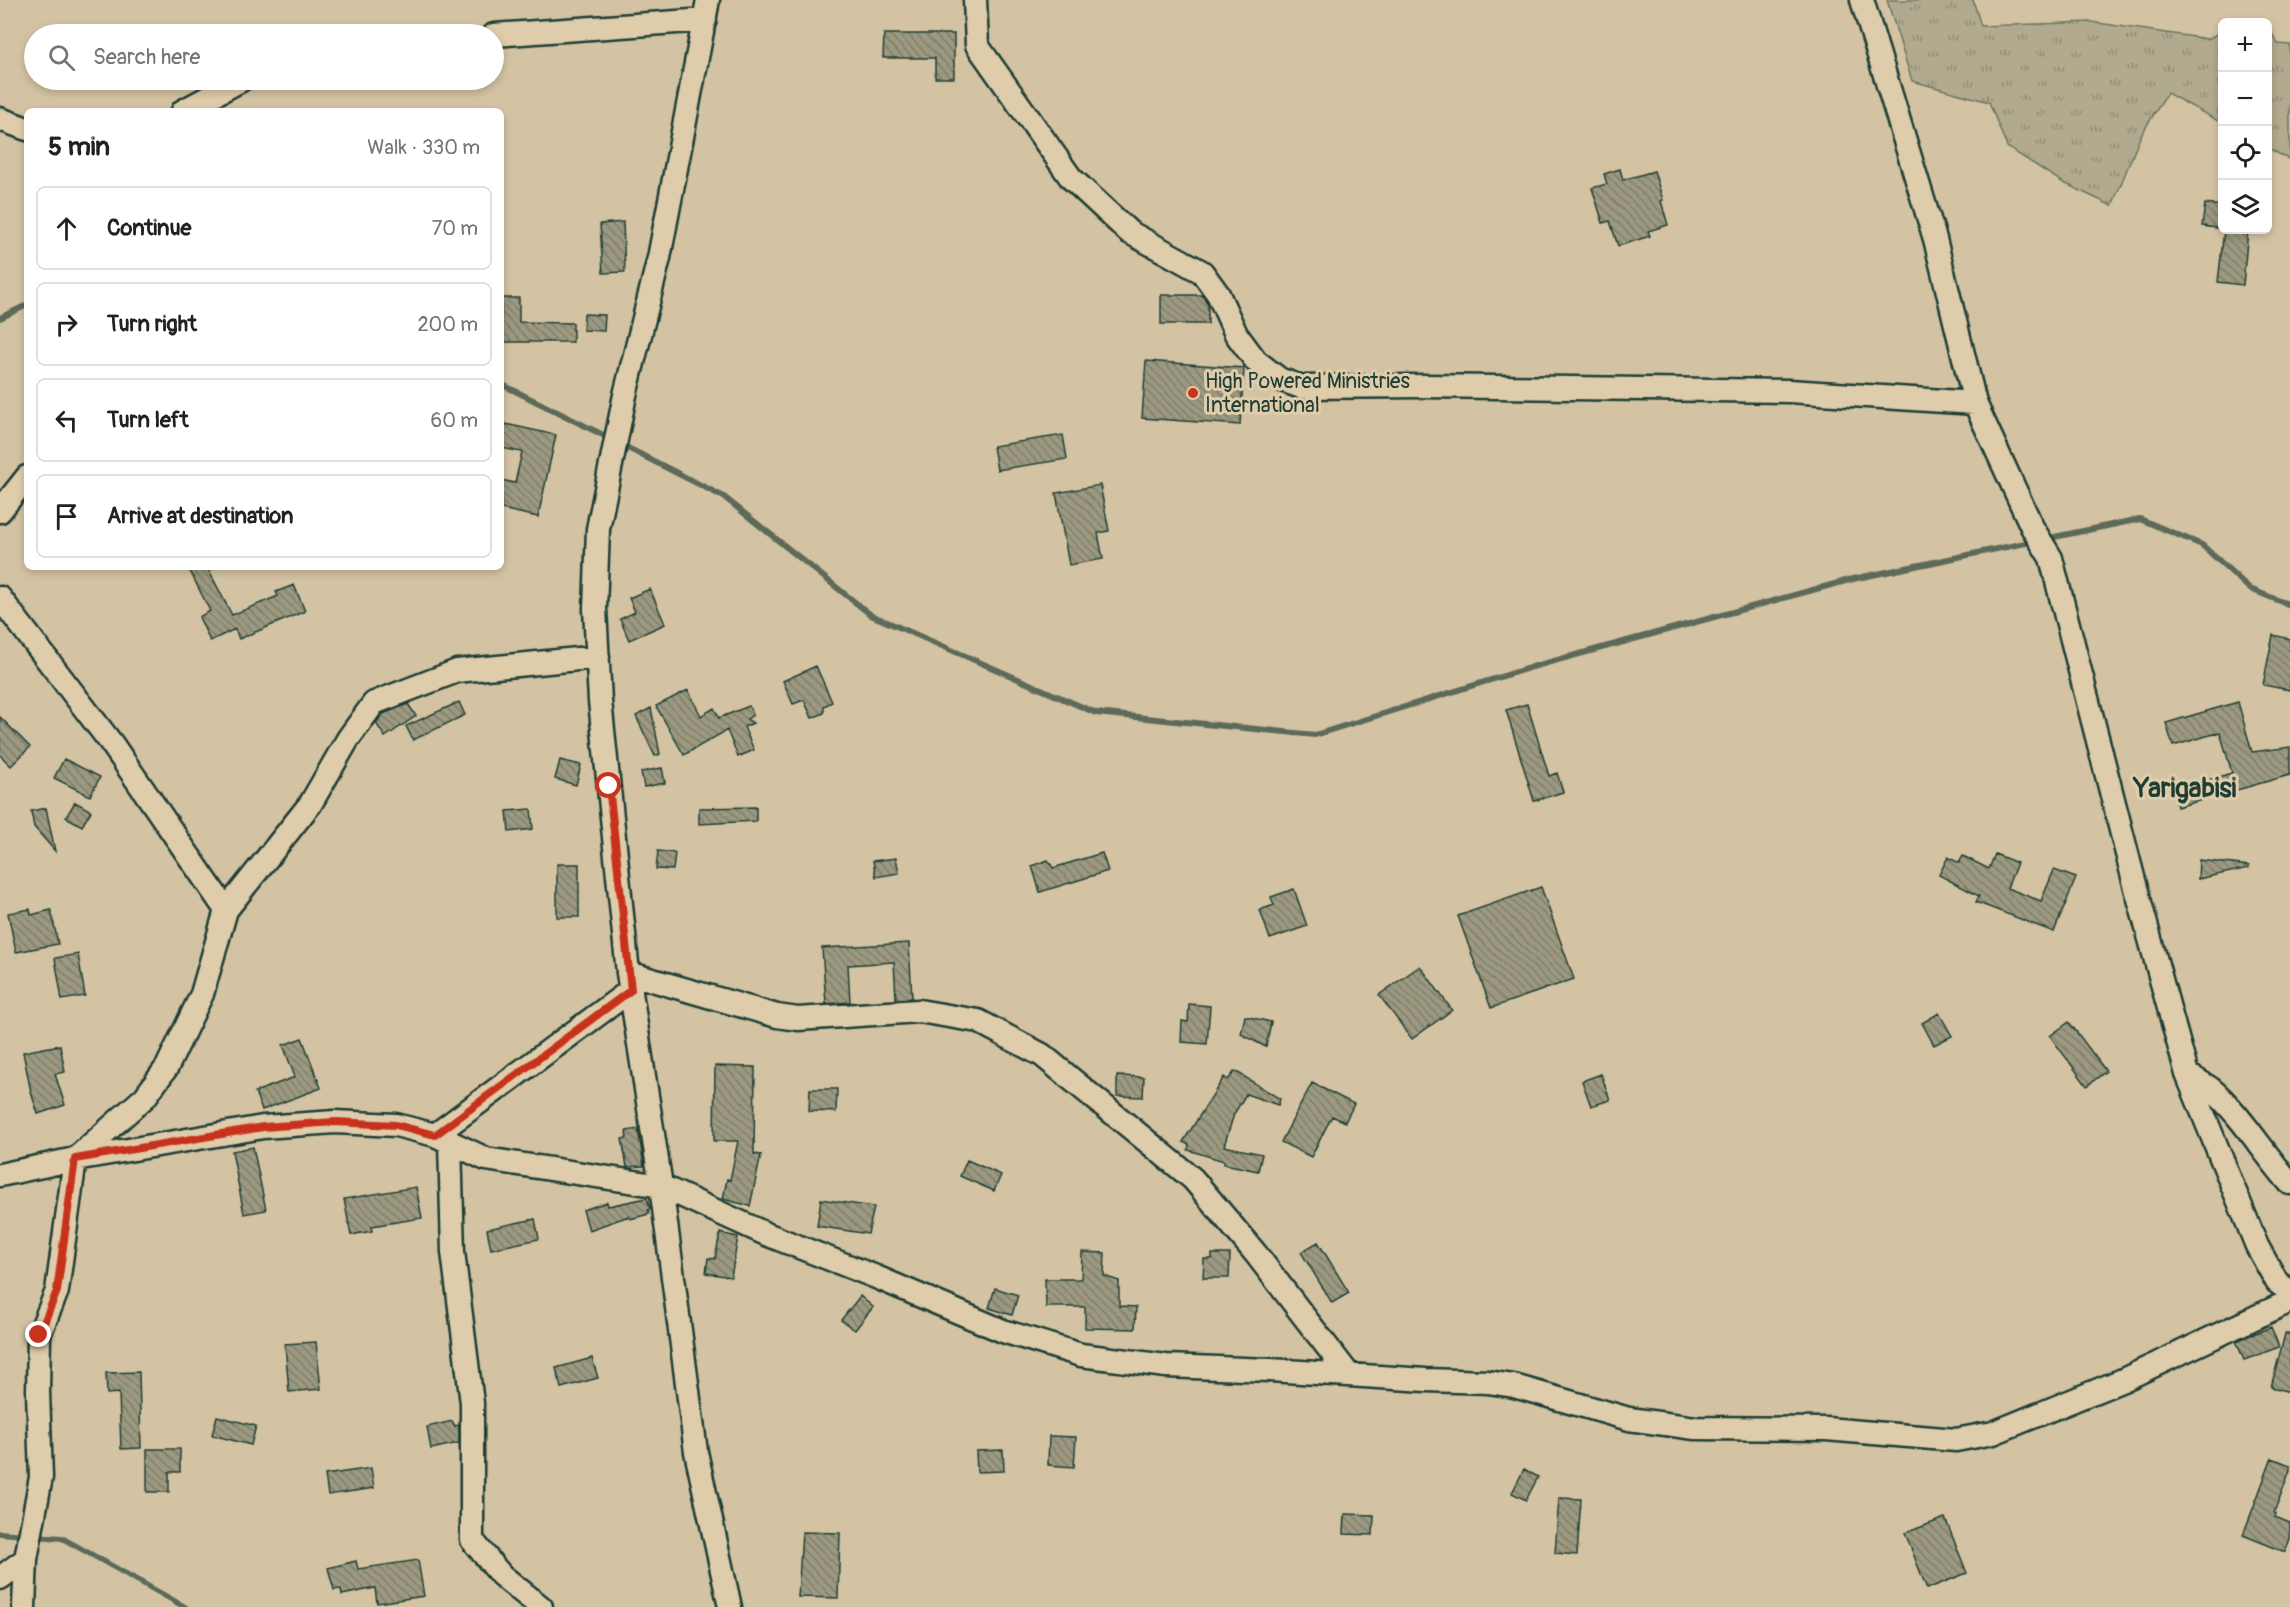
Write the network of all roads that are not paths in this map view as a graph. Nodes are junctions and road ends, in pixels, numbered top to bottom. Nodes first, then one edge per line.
1 (975, 0) edge
2 (1862, 0) edge
3 (706, 10) edge
4 (504, 34) edge
5 (222, 90) edge
6 (189, 108) edge
7 (0, 119) edge
8 (24, 128) edge
9 (1975, 403) junction
10 (24, 481) edge
11 (0, 512) edge
12 (0, 598) edge
13 (598, 657) junction
14 (226, 910) junction
15 (630, 982) junction
16 (2187, 1074) junction
17 (443, 1138) junction
18 (75, 1159) junction
19 (0, 1175) edge
20 (2290, 1183) edge
21 (661, 1186) junction
22 (2290, 1292) edge
23 (2290, 1301) edge
24 (1349, 1375) junction
25 (26, 1559) junction
26 (0, 1578) edge
27 (24, 1607) edge
28 (542, 1607) edge
29 (730, 1607) edge

1 - 9 street
2 - 9 street
3 - 4 street
3 - 13 street
5 - 6 street
7 - 8 street
9 - 16 street
10 - 11 street
12 - 14 street
13 - 14 street
13 - 15 street
14 - 18 street
15 - 17 street
15 - 21 street
15 - 24 street
16 - 20 street
16 - 22 street
17 - 18 street
17 - 21 street
17 - 28 street
18 - 19 street
18 - 25 street
21 - 24 street
21 - 29 street
23 - 24 street
25 - 26 street
25 - 27 street

